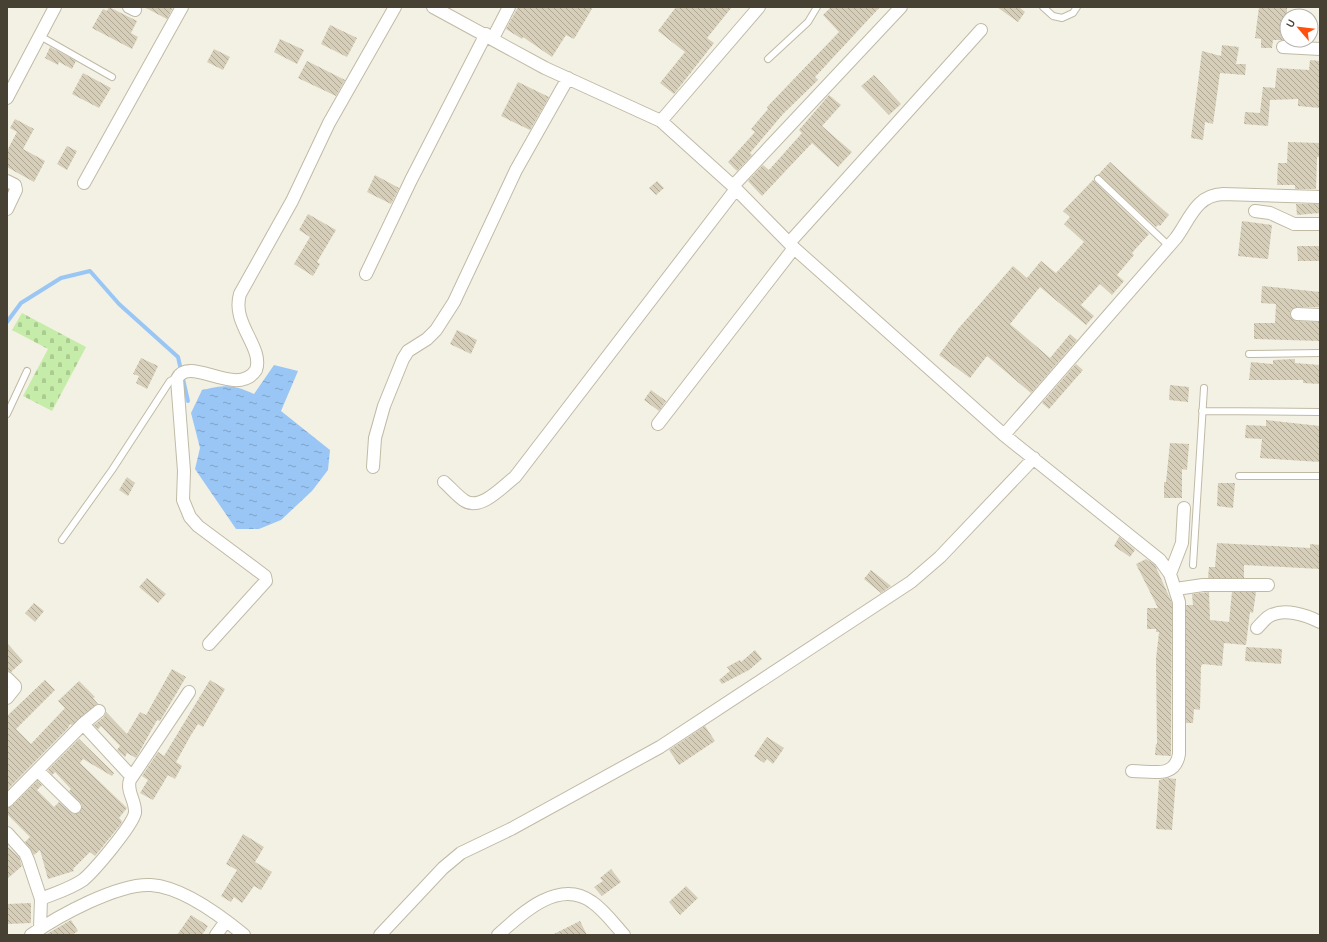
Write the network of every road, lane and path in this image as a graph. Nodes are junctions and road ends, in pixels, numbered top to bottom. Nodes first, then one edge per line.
1 (55, 7) edge
2 (182, 7) edge
3 (395, 7) edge
4 (433, 7) edge
5 (509, 7) edge
6 (759, 7) edge
7 (817, 7) edge
8 (901, 7) edge
9 (1043, 7) edge
10 (1077, 7) edge
11 (981, 30) dead end
12 (40, 36) junction
13 (489, 36) junction
14 (1302, 48) edge
15 (1320, 49) edge
16 (768, 59) dead end
17 (112, 77) dead end
18 (568, 78) junction
19 (7, 98) edge
20 (661, 121) junction
21 (1098, 179) dead end
22 (7, 181) edge
23 (84, 183) dead end
24 (734, 187) junction
25 (1320, 198) edge
26 (7, 209) edge
27 (1256, 211) dead end
28 (1320, 224) edge
29 (792, 245) junction
30 (1169, 246) junction
31 (366, 274) dead end
32 (1297, 314) dead end
33 (1320, 315) edge
34 (1320, 353) edge
35 (1249, 354) dead end
36 (27, 371) dead end
37 (182, 375) junction
38 (1204, 388) dead end
39 (1202, 411) junction
40 (1320, 412) edge
41 (7, 414) edge
42 (658, 424) dead end
43 (1004, 435) junction
44 (1034, 458) junction
45 (373, 467) dead end
46 (1239, 476) dead end
47 (1320, 476) edge
48 (444, 482) dead end
49 (1184, 508) dead end
50 (62, 540) dead end
51 (1193, 565) dead end
52 (1170, 574) junction
53 (1268, 585) dead end
54 (1176, 589) junction
55 (1320, 622) edge
56 (1257, 628) dead end
57 (209, 644) dead end
58 (7, 678) edge
59 (189, 692) dead end
60 (7, 698) edge
61 (99, 711) dead end
62 (83, 724) junction
63 (38, 771) junction
64 (1132, 771) dead end
65 (132, 777) junction
66 (7, 801) edge
67 (76, 807) dead end
68 (7, 833) edge
69 (41, 899) junction
70 (226, 921) junction
71 (35, 932) edge
72 (216, 935) edge
73 (244, 935) edge
74 (380, 935) edge
75 (498, 935) edge
76 (624, 935) edge

1 - 12 street
2 - 23 street
3 - 37 street
4 - 13 street
5 - 13 street
6 - 20 street
7 - 16 lane
8 - 24 street
9 - 10 lane
11 - 29 street
12 - 17 lane
12 - 19 street
13 - 18 street
13 - 31 street
14 - 15 street
18 - 20 street
18 - 45 street
20 - 24 street
21 - 30 lane
22 - 26 street
24 - 29 street
24 - 48 street
25 - 30 street
27 - 28 street
29 - 42 street
29 - 43 street
30 - 43 street
32 - 33 street
34 - 35 lane
36 - 41 lane
37 - 50 lane
37 - 57 street
38 - 39 lane
39 - 40 lane
39 - 51 lane
43 - 44 street
44 - 52 street
44 - 74 street
46 - 47 lane
49 - 52 street
52 - 54 street
53 - 54 street
54 - 64 street
55 - 56 street
58 - 60 street
59 - 65 street
61 - 62 street
62 - 63 street
62 - 65 street
63 - 66 street
63 - 67 street
65 - 69 street
68 - 69 street
69 - 71 street
70 - 71 street
70 - 72 street
70 - 73 street
75 - 76 street

